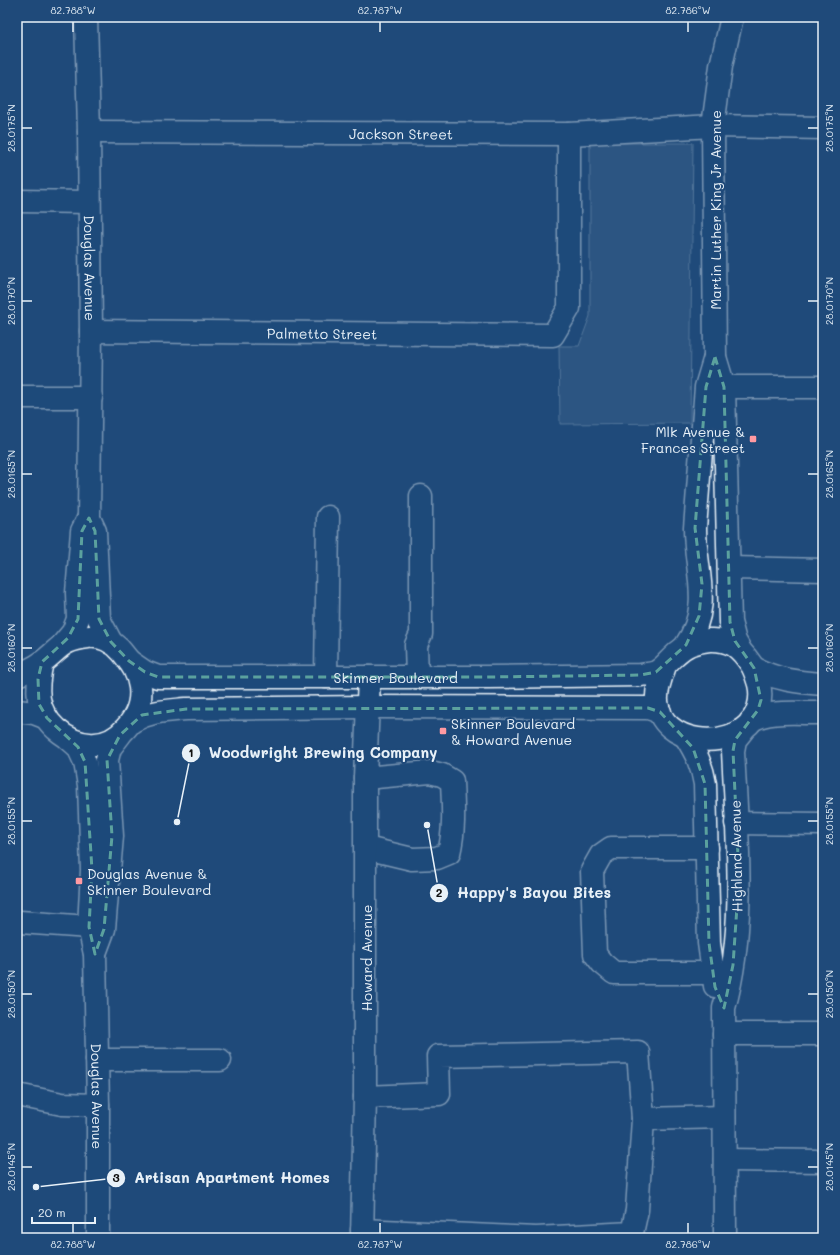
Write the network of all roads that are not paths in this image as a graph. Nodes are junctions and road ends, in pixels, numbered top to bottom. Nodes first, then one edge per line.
1 (86, 17) edge
2 (732, 17) edge
3 (713, 126) junction
4 (823, 128) edge
5 (89, 132) junction
6 (569, 134) junction
7 (17, 201) edge
8 (89, 202) junction
9 (91, 331) junction
10 (715, 358) junction
11 (724, 387) junction
12 (823, 387) edge
13 (90, 397) junction
14 (17, 398) edge
15 (421, 496) dead end
16 (328, 517) dead end
17 (89, 518) junction
18 (729, 568) junction
19 (823, 570) edge
20 (111, 642) junction
21 (63, 644) junction
22 (686, 645) junction
23 (739, 648) junction
24 (129, 661) junction
25 (42, 662) junction
26 (665, 666) junction
27 (754, 668) junction
28 (17, 675) edge
29 (326, 677) junction
30 (369, 677) junction
31 (417, 677) junction
32 (823, 684) edge
33 (368, 708) junction
34 (17, 711) edge
35 (660, 712) junction
36 (823, 714) edge
37 (47, 718) junction
38 (747, 726) junction
39 (126, 728) junction
40 (686, 737) junction
41 (69, 739) junction
42 (365, 778) junction
43 (736, 823) junction
44 (823, 824) edge
45 (366, 848) junction
46 (707, 848) junction
47 (17, 923) edge
48 (89, 927) junction
49 (95, 954) junction
50 (713, 973) junction
51 (724, 1008) junction
52 (724, 1034) junction
53 (823, 1034) edge
54 (97, 1060) junction
55 (220, 1060) dead end
56 (17, 1095) edge
57 (365, 1097) junction
58 (98, 1105) junction
59 (724, 1117) junction
60 (643, 1119) junction
61 (725, 1160) junction
62 (823, 1161) edge
63 (362, 1234) edge
64 (98, 1238) edge
65 (725, 1238) edge

1 - 5 street, Douglas Avenue
2 - 3 street, Martin Luther King Jr Avenue
3 - 4 street, Jackson Street
3 - 6 street, Jackson Street
3 - 10 street, Martin Luther King Jr Avenue
5 - 6 street, Jackson Street
5 - 8 street, Douglas Avenue
6 - 9 street, Palmetto Street
7 - 8 street
8 - 9 street, Douglas Avenue
9 - 13 street, Douglas Avenue
10 - 11 street, Martin Luther King Jr Avenue
10 - 22 street, Martin Luther King Jr Avenue
11 - 12 street
11 - 18 street, Martin Luther King Jr Avenue
13 - 14 street
13 - 17 street, Douglas Avenue
15 - 31 street
16 - 29 street
17 - 20 street, Douglas Avenue
17 - 21 street, Douglas Avenue
18 - 19 street
18 - 23 street, Martin Luther King Jr Avenue
20 - 21 street, Skinner Boulevard
20 - 24 street, Skinner Boulevard
21 - 25 street, Skinner Boulevard
22 - 23 street
22 - 26 street, Skinner Boulevard
23 - 27 street
24 - 29 street, Skinner Boulevard
24 - 39 street, Skinner Boulevard
25 - 28 street, Skinner Boulevard
25 - 37 street
26 - 31 street, Skinner Boulevard
26 - 35 street, Skinner Boulevard
27 - 32 street
27 - 38 street
29 - 30 street, Skinner Boulevard
30 - 31 street, Skinner Boulevard
30 - 33 street, Howard Avenue
33 - 35 street
33 - 39 street
33 - 42 street, Howard Avenue
34 - 37 street
35 - 40 street, Skinner Boulevard
36 - 38 street, Skinner Boulevard
37 - 41 street
38 - 40 street, Skinner Boulevard
38 - 43 street, Highland Avenue
39 - 41 street
39 - 49 street, Douglas Avenue
40 - 46 street, Highland Avenue
41 - 48 street, Douglas Avenue
42 - 45 street, Howard Avenue
42 - 45 street
43 - 44 street
43 - 51 street, Highland Avenue
45 - 57 street, Howard Avenue
46 - 50 street, Highland Avenue
46 - 50 street
47 - 48 street
48 - 49 street, Douglas Avenue
49 - 54 street, Douglas Avenue
50 - 51 street, Highland Avenue
51 - 52 street, Highland Avenue
52 - 53 street
52 - 59 street, Highland Avenue
54 - 55 street
54 - 58 street, Douglas Avenue
56 - 58 street
57 - 60 street
57 - 63 street, Howard Avenue
58 - 64 street, Douglas Avenue
59 - 60 street
59 - 61 street, Highland Avenue
60 - 63 street
61 - 62 street
61 - 65 street, Highland Avenue

